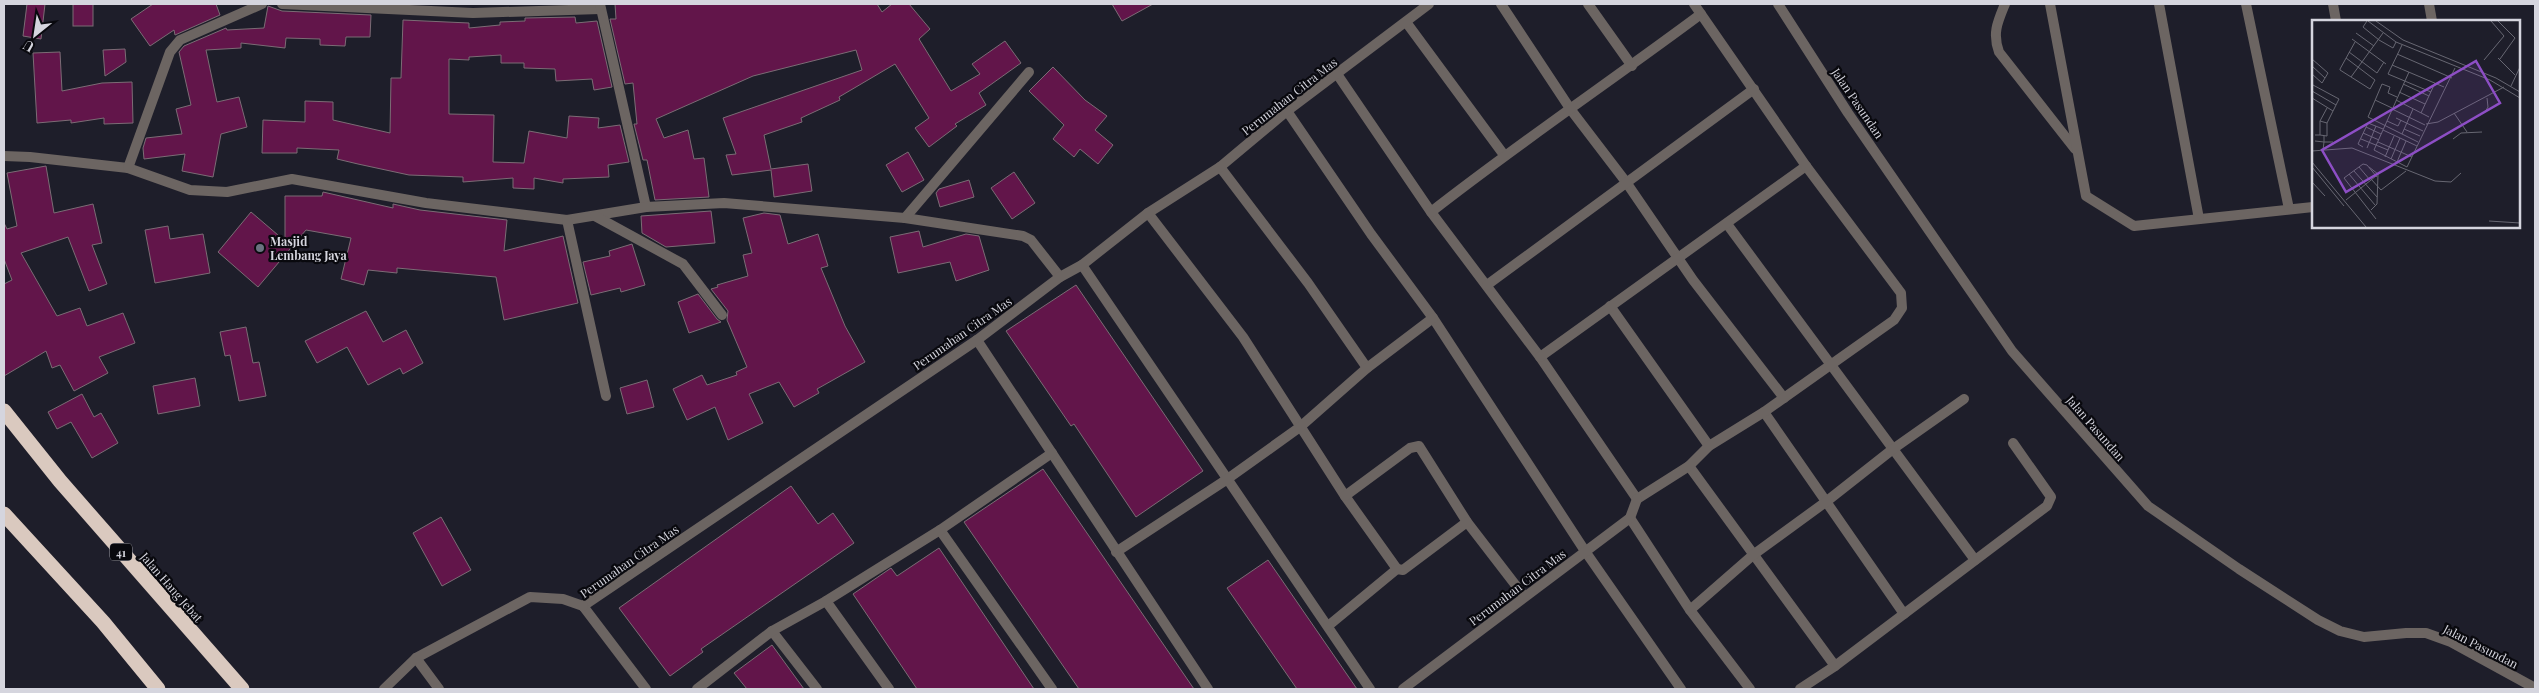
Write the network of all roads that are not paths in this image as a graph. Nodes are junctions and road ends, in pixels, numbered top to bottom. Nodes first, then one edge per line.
1 (262, 4) edge
2 (282, 4) edge
3 (1429, 4) edge
4 (1501, 4) edge
5 (1588, 4) edge
6 (1694, 4) edge
7 (1778, 4) edge
8 (2005, 4) edge
9 (2050, 4) edge
10 (2159, 4) edge
11 (2246, 4) edge
12 (2332, 4) edge
13 (2429, 4) edge
14 (600, 6) edge
15 (1701, 14) junction
16 (2336, 20) edge
17 (2432, 20) edge
18 (1406, 22) junction
19 (1632, 66) junction
20 (1029, 72) dead end
21 (1337, 74) junction
22 (1754, 89) junction
23 (1571, 110) junction
24 (1287, 111) junction
25 (2077, 152) junction
26 (1504, 155) junction
27 (4, 156) edge
28 (1806, 166) junction
29 (1220, 167) junction
30 (128, 168) junction
31 (1626, 182) junction
32 (646, 207) junction
33 (2312, 207) edge
34 (2289, 209) junction
35 (1431, 212) junction
36 (1148, 213) junction
37 (595, 216) junction
38 (905, 218) junction
39 (2199, 219) junction
40 (567, 220) junction
41 (1727, 224) junction
42 (1678, 256) junction
43 (1082, 266) junction
44 (1060, 277) junction
45 (1487, 285) junction
46 (1610, 306) junction
47 (722, 315) dead end
48 (1433, 318) junction
49 (977, 340) junction
50 (1540, 357) junction
51 (1831, 365) junction
52 (1367, 368) junction
53 (606, 396) dead end
54 (1784, 398) junction
55 (1964, 399) dead end
56 (4, 411) edge
57 (1764, 412) junction
58 (1300, 427) junction
59 (2013, 443) dead end
60 (1708, 446) junction
61 (1893, 449) junction
62 (1052, 454) junction
63 (1689, 466) junction
64 (1226, 480) junction
65 (1345, 496) junction
66 (1637, 499) junction
67 (1827, 501) junction
68 (4, 514) edge
69 (1630, 518) junction
70 (1467, 522) junction
71 (940, 530) junction
72 (1585, 551) junction
73 (1116, 552) junction
74 (1753, 555) junction
75 (1975, 560) junction
76 (1397, 569) junction
77 (1524, 596) junction
78 (826, 601) junction
79 (583, 606) junction
80 (1690, 610) junction
81 (1904, 614) junction
82 (1328, 626) junction
83 (772, 631) junction
84 (416, 658) junction
85 (1835, 666) junction
86 (2522, 686) edge
87 (2535, 688) edge
88 (158, 689) edge
89 (242, 689) edge
90 (384, 689) edge
91 (439, 689) edge
92 (646, 689) edge
93 (697, 689) edge
94 (817, 689) edge
95 (889, 689) edge
96 (1052, 689) edge
97 (1208, 689) edge
98 (1370, 689) edge
99 (1403, 689) edge
100 (1681, 689) edge
101 (1750, 689) edge
102 (1800, 689) edge

1 - 30 street
2 - 14 street
3 - 18 street, Perumahan Citra Mas
4 - 23 street
5 - 19 street
6 - 15 street
7 - 86 street, Jalan Pasundan
8 - 25 street
9 - 25 street
10 - 39 street
11 - 34 street
12 - 16 street
13 - 17 street
14 - 32 street
15 - 19 street
15 - 22 street
18 - 21 street, Perumahan Citra Mas
18 - 26 street
19 - 23 street
20 - 38 street
21 - 24 street, Perumahan Citra Mas
21 - 35 street
22 - 28 street
22 - 31 street
23 - 26 street
23 - 31 street
24 - 29 street, Perumahan Citra Mas
24 - 48 street
25 - 39 street
26 - 35 street
27 - 30 street
28 - 41 street
28 - 51 street
29 - 36 street, Perumahan Citra Mas
29 - 52 street
30 - 40 street
31 - 42 street
31 - 45 street
32 - 37 street
32 - 38 street
33 - 34 street
34 - 39 street
35 - 45 street
36 - 43 street, Perumahan Citra Mas
36 - 58 street
37 - 40 street
37 - 47 street
38 - 44 street
40 - 53 street
41 - 42 street
41 - 51 street
42 - 46 street
42 - 54 street
43 - 44 street, Perumahan Citra Mas
43 - 64 street
44 - 49 street, Perumahan Citra Mas
45 - 50 street
46 - 50 street
46 - 60 street
48 - 52 street
48 - 72 street
49 - 62 street
49 - 79 street, Perumahan Citra Mas
50 - 66 street
51 - 54 street
51 - 61 street
52 - 58 street
54 - 57 street
55 - 61 street
56 - 89 highway, Jalan Hang Jebat / 41
57 - 60 street
57 - 67 street
58 - 64 street
58 - 65 street
59 - 75 street
60 - 63 street
61 - 67 street
61 - 75 street
62 - 71 street
62 - 73 street
63 - 66 street
63 - 74 street
64 - 73 street
64 - 82 street
65 - 70 street
65 - 76 street
66 - 69 street
67 - 74 street
67 - 81 street
68 - 88 highway
69 - 72 street, Perumahan Citra Mas
69 - 80 street
70 - 76 street
70 - 77 street
71 - 78 street
71 - 96 street
72 - 77 street, Perumahan Citra Mas
72 - 100 street
73 - 97 street
74 - 80 street
74 - 85 street
75 - 81 street
76 - 82 street
77 - 99 street, Perumahan Citra Mas
78 - 83 street
78 - 95 street
79 - 84 street
79 - 92 street, Perumahan Citra Mas
80 - 101 street
81 - 85 street
82 - 98 street
83 - 93 street
83 - 94 street
84 - 90 street
84 - 91 street
85 - 102 street
86 - 87 street, Jalan Pasundan

